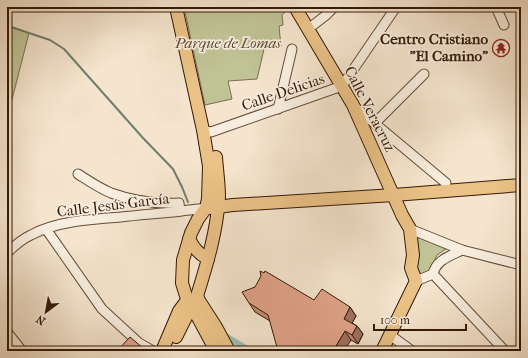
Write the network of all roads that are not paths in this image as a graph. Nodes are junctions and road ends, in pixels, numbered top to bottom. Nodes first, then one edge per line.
1 (176, 7) edge
2 (184, 7) edge
3 (295, 7) edge
4 (334, 7) edge
5 (396, 7) edge
6 (496, 7) edge
7 (504, 25) dead end
8 (308, 29) junction
9 (292, 49) dead end
10 (424, 74) dead end
11 (342, 86) junction
12 (353, 105) junction
13 (278, 109) junction
14 (375, 123) junction
15 (207, 131) junction
16 (78, 174) dead end
17 (521, 177) edge
18 (446, 183) junction
19 (521, 185) edge
20 (392, 191) junction
21 (213, 203) junction
22 (180, 211) junction
23 (46, 229) junction
24 (410, 229) junction
25 (189, 239) junction
26 (462, 250) junction
27 (7, 253) edge
28 (208, 259) junction
29 (521, 265) edge
30 (433, 274) junction
31 (416, 281) junction
32 (194, 299) junction
33 (7, 332) edge
34 (390, 335) junction
35 (22, 351) edge
36 (152, 351) edge
37 (162, 351) edge
38 (170, 351) edge
39 (216, 351) edge
40 (229, 351) edge
41 (382, 351) edge
42 (412, 351) edge
43 (506, 351) edge

1 - 15 main road
2 - 15 main road
3 - 8 main road, Calle Veracruz
4 - 8 street
5 - 11 street, Calle Delicias
6 - 7 street
8 - 11 main road, Calle Veracruz
9 - 13 street
10 - 14 street
11 - 12 main road, Calle Veracruz
11 - 13 street, Calle Delicias
12 - 14 street
12 - 20 main road, Calle Veracruz
13 - 15 street, Calle Delicias
14 - 18 street
15 - 21 main road
16 - 22 street
17 - 18 main road
18 - 20 main road
19 - 20 main road
20 - 21 main road
20 - 24 main road, Calle Veracruz
21 - 22 street, Calle Jesús García
21 - 25 main road
21 - 28 main road
22 - 23 street, Calle Jesús García
23 - 27 street, Calle Jesús García
23 - 36 street
24 - 26 street
24 - 31 main road
25 - 28 main road
25 - 32 main road
26 - 29 street
26 - 30 street
28 - 32 main road
30 - 31 street
30 - 43 street
31 - 34 main road
32 - 37 main road
32 - 38 main road
32 - 39 main road
32 - 40 main road
33 - 35 street
34 - 41 main road
34 - 42 street

